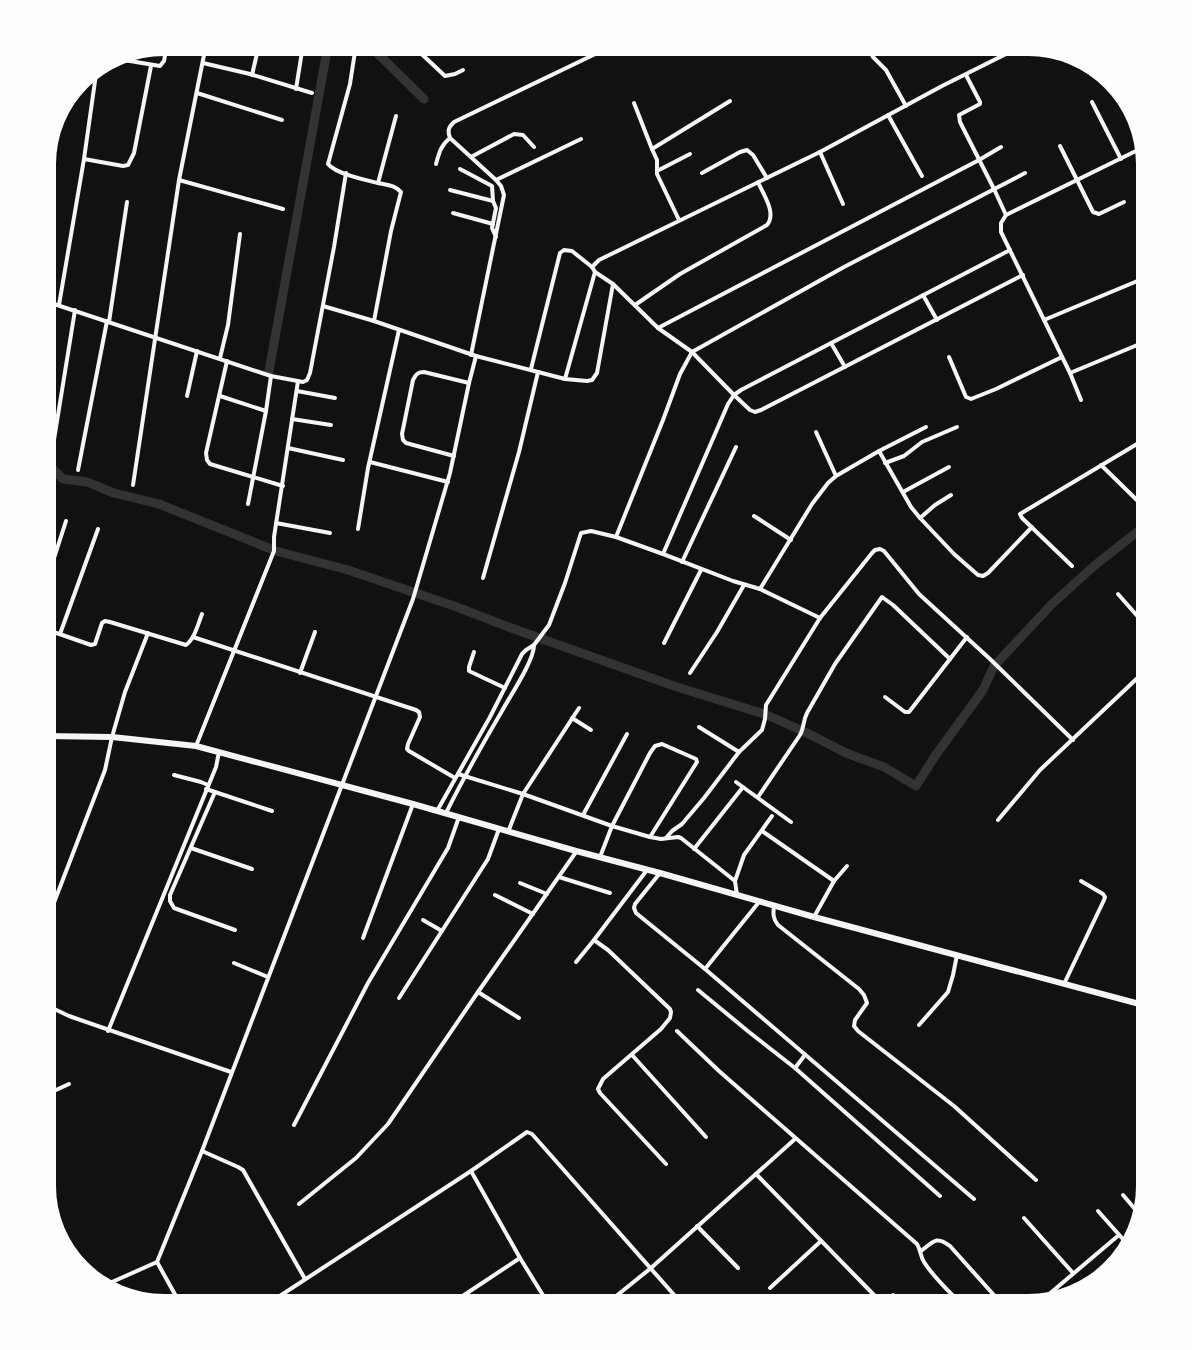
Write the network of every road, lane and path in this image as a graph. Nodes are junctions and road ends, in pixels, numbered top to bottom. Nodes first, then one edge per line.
1 (164, 56) edge
2 (204, 56) edge
3 (256, 56) edge
4 (301, 56) edge
5 (354, 56) edge
6 (424, 56) edge
7 (591, 56) edge
8 (872, 56) edge
9 (1003, 56) edge
10 (128, 61) edge
11 (203, 63) junction
12 (151, 66) junction
13 (463, 70) dead end
14 (252, 75) junction
15 (966, 75) junction
16 (95, 80) edge
17 (296, 89) junction
18 (196, 93) junction
19 (312, 93) dead end
20 (730, 101) dead end
21 (1092, 102) dead end
22 (634, 103) dead end
23 (906, 106) junction
24 (888, 115) junction
25 (396, 116) dead end
26 (282, 120) dead end
27 (450, 138) junction
28 (581, 139) dead end
29 (1060, 146) dead end
30 (534, 147) dead end
31 (1001, 147) dead end
32 (652, 149) junction
33 (820, 152) junction
34 (1135, 152) edge
35 (690, 154) dead end
36 (471, 157) junction
37 (84, 159) junction
38 (1121, 159) junction
39 (979, 160) junction
40 (436, 164) dead end
41 (460, 169) dead end
42 (657, 171) junction
43 (346, 173) junction
44 (702, 173) dead end
45 (1024, 173) dead end
46 (922, 176) dead end
47 (767, 178) junction
48 (179, 180) junction
49 (496, 180) junction
50 (1076, 181) junction
51 (758, 182) junction
52 (378, 183) junction
53 (994, 189) junction
54 (450, 190) dead end
55 (493, 201) junction
56 (127, 202) dead end
57 (1124, 202) dead end
58 (843, 204) dead end
59 (283, 209) dead end
60 (453, 213) dead end
61 (1006, 215) junction
62 (679, 220) junction
63 (493, 224) junction
64 (240, 234) dead end
65 (496, 237) junction
66 (1010, 250) junction
67 (592, 267) junction
68 (595, 272) junction
69 (1023, 275) junction
70 (1136, 282) edge
71 (613, 284) junction
72 (923, 295) junction
73 (56, 304) edge
74 (59, 305) junction
75 (635, 305) junction
76 (323, 306) junction
77 (75, 310) junction
78 (937, 320) junction
79 (1044, 320) junction
80 (374, 321) junction
81 (108, 322) junction
82 (658, 328) junction
83 (399, 330) junction
84 (156, 338) junction
85 (831, 343) junction
86 (1136, 346) edge
87 (197, 351) junction
88 (692, 352) junction
89 (474, 356) junction
90 (949, 357) dead end
91 (1062, 357) junction
92 (220, 358) junction
93 (227, 361) junction
94 (845, 367) junction
95 (531, 369) junction
96 (538, 372) junction
97 (1070, 373) junction
98 (271, 376) junction
99 (565, 379) junction
100 (298, 381) junction
101 (469, 383) junction
102 (297, 390) junction
103 (734, 395) junction
104 (187, 396) dead end
105 (220, 396) junction
106 (335, 398) dead end
107 (1081, 400) dead end
108 (266, 411) junction
109 (292, 419) junction
110 (331, 425) dead end
111 (56, 427) edge
112 (926, 427) dead end
113 (957, 427) dead end
114 (816, 432) dead end
115 (1136, 444) edge
116 (735, 447) dead end
117 (288, 448) junction
118 (880, 454) junction
119 (454, 456) junction
120 (343, 460) dead end
121 (370, 462) junction
122 (885, 463) junction
123 (1101, 465) junction
124 (949, 467) dead end
125 (78, 470) dead end
126 (836, 476) junction
127 (252, 477) junction
128 (448, 482) junction
129 (133, 485) dead end
130 (283, 486) junction
131 (903, 492) junction
132 (951, 495) dead end
133 (1136, 499) edge
134 (248, 504) dead end
135 (754, 516) dead end
136 (920, 518) junction
137 (66, 521) dead end
138 (276, 523) junction
139 (1032, 527) junction
140 (98, 529) dead end
141 (358, 529) dead end
142 (330, 533) dead end
143 (616, 537) junction
144 (791, 540) junction
145 (56, 552) edge
146 (663, 554) junction
147 (682, 562) junction
148 (1072, 566) dead end
149 (701, 570) junction
150 (483, 578) dead end
151 (744, 585) junction
152 (760, 589) junction
153 (1118, 594) dead end
154 (202, 614) dead end
155 (1136, 614) edge
156 (820, 618) junction
157 (315, 632) dead end
158 (56, 633) edge
159 (148, 633) junction
160 (60, 634) junction
161 (967, 637) junction
162 (193, 638) junction
163 (664, 643) dead end
164 (534, 645) junction
165 (233, 651) junction
166 (474, 652) dead end
167 (950, 659) junction
168 (300, 673) junction
169 (690, 673) dead end
170 (1136, 680) edge
171 (505, 688) junction
172 (376, 698) junction
173 (885, 698) dead end
174 (579, 708) dead end
175 (572, 718) junction
176 (699, 727) dead end
177 (591, 730) dead end
178 (627, 734) dead end
179 (56, 736) edge
180 (112, 737) junction
181 (1073, 740) junction
182 (196, 746) junction
183 (219, 752) junction
184 (739, 752) junction
185 (174, 775) dead end
186 (456, 776) junction
187 (465, 776) junction
188 (736, 782) dead end
189 (342, 785) junction
190 (207, 787) junction
191 (743, 787) junction
192 (215, 792) junction
193 (523, 794) junction
194 (758, 798) junction
195 (413, 804) junction
196 (272, 811) dead end
197 (437, 811) junction
198 (446, 813) junction
199 (583, 815) junction
200 (772, 816) dead end
201 (459, 817) junction
202 (998, 820) dead end
203 (791, 822) dead end
204 (612, 826) junction
205 (500, 829) junction
206 (762, 831) junction
207 (508, 832) junction
208 (650, 837) junction
209 (666, 838) junction
210 (191, 848) junction
211 (694, 849) junction
212 (576, 851) junction
213 (600, 858) junction
214 (847, 866) dead end
215 (252, 869) dead end
216 (647, 870) junction
217 (660, 873) junction
218 (558, 877) junction
219 (735, 881) junction
220 (834, 881) junction
221 (1082, 881) dead end
222 (520, 883) dead end
223 (610, 892) dead end
224 (547, 894) junction
225 (495, 895) dead end
226 (737, 895) junction
227 (56, 897) edge
228 (760, 901) junction
229 (774, 905) junction
230 (533, 914) junction
231 (814, 917) junction
232 (423, 920) dead end
233 (235, 930) dead end
234 (442, 931) junction
235 (363, 939) dead end
236 (594, 940) junction
237 (957, 955) junction
238 (576, 962) dead end
239 (234, 963) dead end
240 (705, 969) junction
241 (268, 977) junction
242 (1064, 984) junction
243 (698, 990) dead end
244 (478, 992) junction
245 (399, 998) dead end
246 (1136, 1003) edge
247 (56, 1010) edge
248 (519, 1018) dead end
249 (919, 1025) dead end
250 (108, 1031) junction
251 (677, 1031) dead end
252 (632, 1054) junction
253 (805, 1055) junction
254 (795, 1068) junction
255 (231, 1072) junction
256 (69, 1084) dead end
257 (56, 1090) edge
258 (294, 1125) dead end
259 (706, 1137) dead end
260 (795, 1139) junction
261 (202, 1151) junction
262 (666, 1164) dead end
263 (471, 1171) junction
264 (756, 1174) junction
265 (1036, 1180) dead end
266 (940, 1196) dead end
267 (1123, 1196) dead end
268 (974, 1199) dead end
269 (299, 1204) dead end
270 (1134, 1209) edge
271 (1098, 1211) dead end
272 (1024, 1218) dead end
273 (698, 1227) junction
274 (1119, 1235) junction
275 (1122, 1239) edge
276 (822, 1241) junction
277 (921, 1251) junction
278 (520, 1258) junction
279 (157, 1262) junction
280 (738, 1268) dead end
281 (651, 1269) junction
282 (1074, 1274) junction
283 (305, 1279) junction
284 (113, 1281) edge
285 (770, 1288) dead end
286 (1053, 1291) edge
287 (175, 1294) edge
288 (282, 1294) edge
289 (466, 1294) edge
290 (542, 1294) edge
291 (619, 1294) edge
292 (673, 1294) edge
293 (873, 1294) edge
294 (952, 1294) edge
295 (993, 1294) edge

1 - 12 street
2 - 11 street
3 - 14 street
4 - 17 street
5 - 43 street
6 - 13 street
7 - 27 street
8 - 23 street
9 - 15 street
10 - 12 street
11 - 14 street
11 - 18 street
12 - 37 street
14 - 17 street
15 - 23 street
15 - 39 street
16 - 37 street
17 - 19 street
18 - 26 street
18 - 48 street
20 - 32 street
21 - 38 street
22 - 32 street
23 - 24 street
24 - 33 street
24 - 46 street
25 - 52 street
27 - 36 street
27 - 40 street
28 - 49 street
29 - 50 street
30 - 36 street
31 - 39 street
32 - 42 street
33 - 47 street
33 - 58 street
34 - 38 street
35 - 42 street
36 - 49 street
37 - 74 street
38 - 50 street
39 - 53 street
39 - 82 street
41 - 55 street
42 - 62 street
43 - 52 street
43 - 76 street
44 - 47 street
45 - 53 street
47 - 51 street
48 - 59 street
48 - 84 street
49 - 65 street
50 - 57 street
50 - 61 street
51 - 62 street
51 - 75 street
52 - 80 street
53 - 61 street
53 - 88 street
54 - 55 street
55 - 63 street
56 - 81 street
60 - 63 street
61 - 66 street
62 - 67 street
63 - 65 street
64 - 92 street
65 - 89 street
66 - 69 street
66 - 72 street
67 - 68 street
67 - 95 street
68 - 71 street
68 - 99 street
69 - 78 street
69 - 79 street
70 - 79 street
71 - 75 street
71 - 99 street
72 - 78 street
72 - 85 street
73 - 74 street
74 - 77 street
75 - 82 street
76 - 80 street
76 - 100 street
77 - 81 street
77 - 111 street
78 - 94 street
79 - 91 street
80 - 83 street
81 - 84 street
81 - 125 street
82 - 88 street
83 - 89 street
83 - 121 street
84 - 87 street
84 - 129 street
85 - 94 street
85 - 103 street
86 - 97 street
87 - 92 street
87 - 104 street
88 - 103 street
88 - 143 street
89 - 95 street
89 - 101 street
90 - 91 street
91 - 97 street
92 - 93 street
93 - 98 street
93 - 105 street
94 - 103 street
95 - 96 street
96 - 99 street
96 - 150 street
97 - 107 street
98 - 100 street
98 - 108 street
100 - 102 street
101 - 119 street
101 - 119 street
102 - 106 street
102 - 109 street
103 - 146 street
105 - 108 street
105 - 127 street
108 - 127 street
109 - 110 street
109 - 117 street
112 - 118 street
113 - 122 street
114 - 126 street
115 - 123 street
116 - 147 street
117 - 120 street
117 - 130 street
118 - 122 street
118 - 126 street
119 - 128 street
121 - 128 street
121 - 141 street
122 - 131 street
123 - 133 street
123 - 139 street
124 - 131 street
126 - 144 street
127 - 130 street
127 - 134 street
128 - 172 street
130 - 138 street
131 - 136 street
132 - 136 street
135 - 144 street
136 - 139 street
137 - 145 street
138 - 142 street
138 - 165 street
139 - 148 street
140 - 160 street
143 - 146 street
143 - 164 street
144 - 152 street
146 - 147 street
147 - 149 street
149 - 151 street
149 - 163 street
151 - 152 street
151 - 169 street
152 - 156 street
153 - 155 street
154 - 162 street
156 - 161 street
156 - 184 street
157 - 168 street
158 - 160 street
159 - 160 street
159 - 162 street
159 - 180 street
161 - 167 street
161 - 181 street
162 - 165 street
164 - 171 street
164 - 187 street
165 - 168 street
165 - 182 street
166 - 171 street
167 - 173 street
167 - 194 street
168 - 172 street
170 - 181 street
171 - 186 street
172 - 186 street
172 - 189 street
174 - 175 street
175 - 177 street
175 - 193 street
176 - 184 street
178 - 199 street
179 - 180 main road
180 - 182 main road
180 - 227 street
181 - 202 street
182 - 183 main road
183 - 189 main road
183 - 190 street
184 - 209 street
185 - 190 street
186 - 187 street
186 - 197 street
187 - 193 street
187 - 198 street
188 - 191 street
189 - 195 main road
189 - 241 street
190 - 192 street
190 - 250 street
191 - 194 street
191 - 211 street
192 - 196 street
192 - 210 street
193 - 199 street
193 - 207 street
194 - 203 street
195 - 197 main road
195 - 235 street
197 - 198 main road
198 - 201 main road
199 - 204 street
200 - 206 street
201 - 205 main road
201 - 258 street
204 - 208 street
204 - 208 street
204 - 213 street
205 - 207 main road
205 - 234 street
206 - 219 street
206 - 220 street
207 - 212 main road
208 - 209 street
209 - 211 street
210 - 215 street
210 - 233 street
211 - 219 street
212 - 213 main road
212 - 218 street
213 - 216 main road
214 - 220 street
216 - 217 main road
216 - 236 street
217 - 226 main road
217 - 240 street
218 - 223 street
218 - 224 street
219 - 226 street
220 - 231 street
221 - 242 street
222 - 224 street
224 - 230 street
225 - 230 street
226 - 228 main road
228 - 229 main road
228 - 240 street
229 - 231 main road
229 - 265 street
230 - 244 street
231 - 237 main road
232 - 234 street
234 - 245 street
236 - 238 street
236 - 252 street
237 - 242 main road
237 - 249 street
239 - 241 street
240 - 253 street
241 - 255 street
242 - 246 main road
243 - 254 street
244 - 248 street
244 - 269 street
247 - 250 street
250 - 255 street
251 - 260 street
252 - 259 street
252 - 262 street
253 - 254 street
253 - 268 street
254 - 266 street
255 - 261 street
256 - 257 street
260 - 264 street
260 - 277 street
261 - 279 street
261 - 283 street
263 - 278 street
263 - 281 street
263 - 283 street
264 - 273 street
264 - 276 street
267 - 270 street
271 - 274 street
272 - 282 street
273 - 280 street
273 - 281 street
274 - 275 street
274 - 282 street
276 - 285 street
276 - 293 street
277 - 294 street
277 - 295 street
278 - 289 street
278 - 290 street
279 - 284 street
279 - 287 street
281 - 291 street
281 - 292 street
282 - 286 street
283 - 288 street

